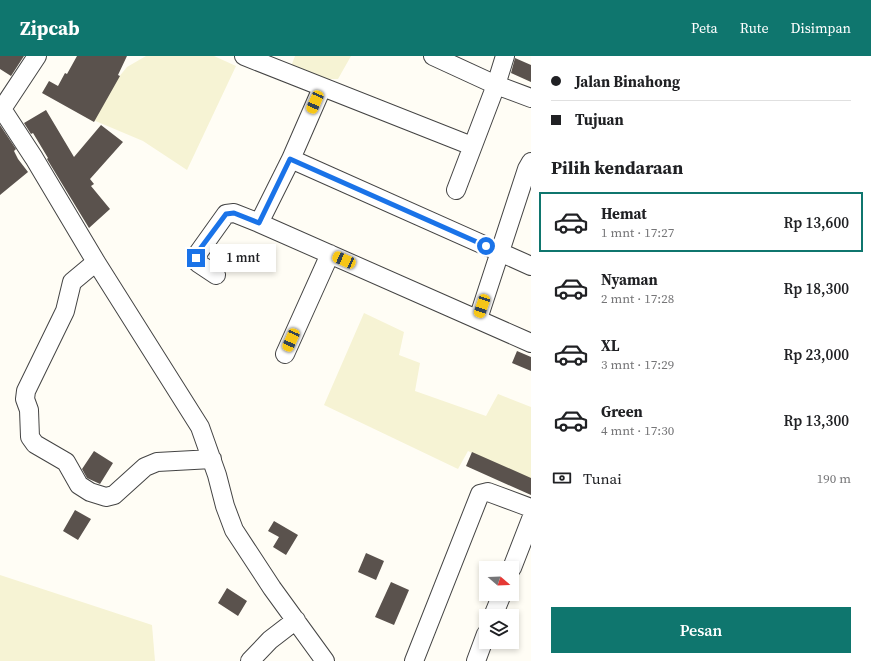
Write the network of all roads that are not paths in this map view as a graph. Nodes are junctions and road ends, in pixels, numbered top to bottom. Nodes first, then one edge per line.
1 (37, 56) edge
2 (244, 56) edge
3 (433, 56) edge
4 (505, 56) edge
5 (496, 85) junction
6 (322, 88) junction
7 (531, 98) edge
8 (1, 109) edge
9 (472, 146) junction
10 (294, 160) junction
11 (531, 162) edge
12 (456, 190) dead end
13 (259, 223) junction
14 (501, 253) junction
15 (330, 254) junction
16 (96, 262) junction
17 (531, 266) edge
18 (216, 275) dead end
19 (478, 319) junction
20 (531, 343) edge
21 (285, 354) dead end
22 (212, 460) junction
23 (531, 508) edge
24 (531, 519) edge
25 (527, 544) edge
26 (516, 561) edge
27 (296, 620) junction
28 (480, 649) edge
29 (250, 661) edge
30 (325, 661) edge
31 (414, 661) edge
32 (476, 661) edge

1 - 8 street
2 - 6 street
3 - 5 street
4 - 5 street
5 - 7 street
5 - 9 street
6 - 9 street
6 - 10 street
8 - 16 street
9 - 12 street
10 - 13 street
10 - 14 street
11 - 14 street
13 - 15 street
13 - 18 street
14 - 17 street
14 - 19 street
15 - 19 street
15 - 21 street
16 - 22 street
16 - 22 street
19 - 20 street
22 - 27 street
23 - 31 street
24 - 25 street
25 - 26 street
27 - 29 street
27 - 30 street
28 - 32 street

